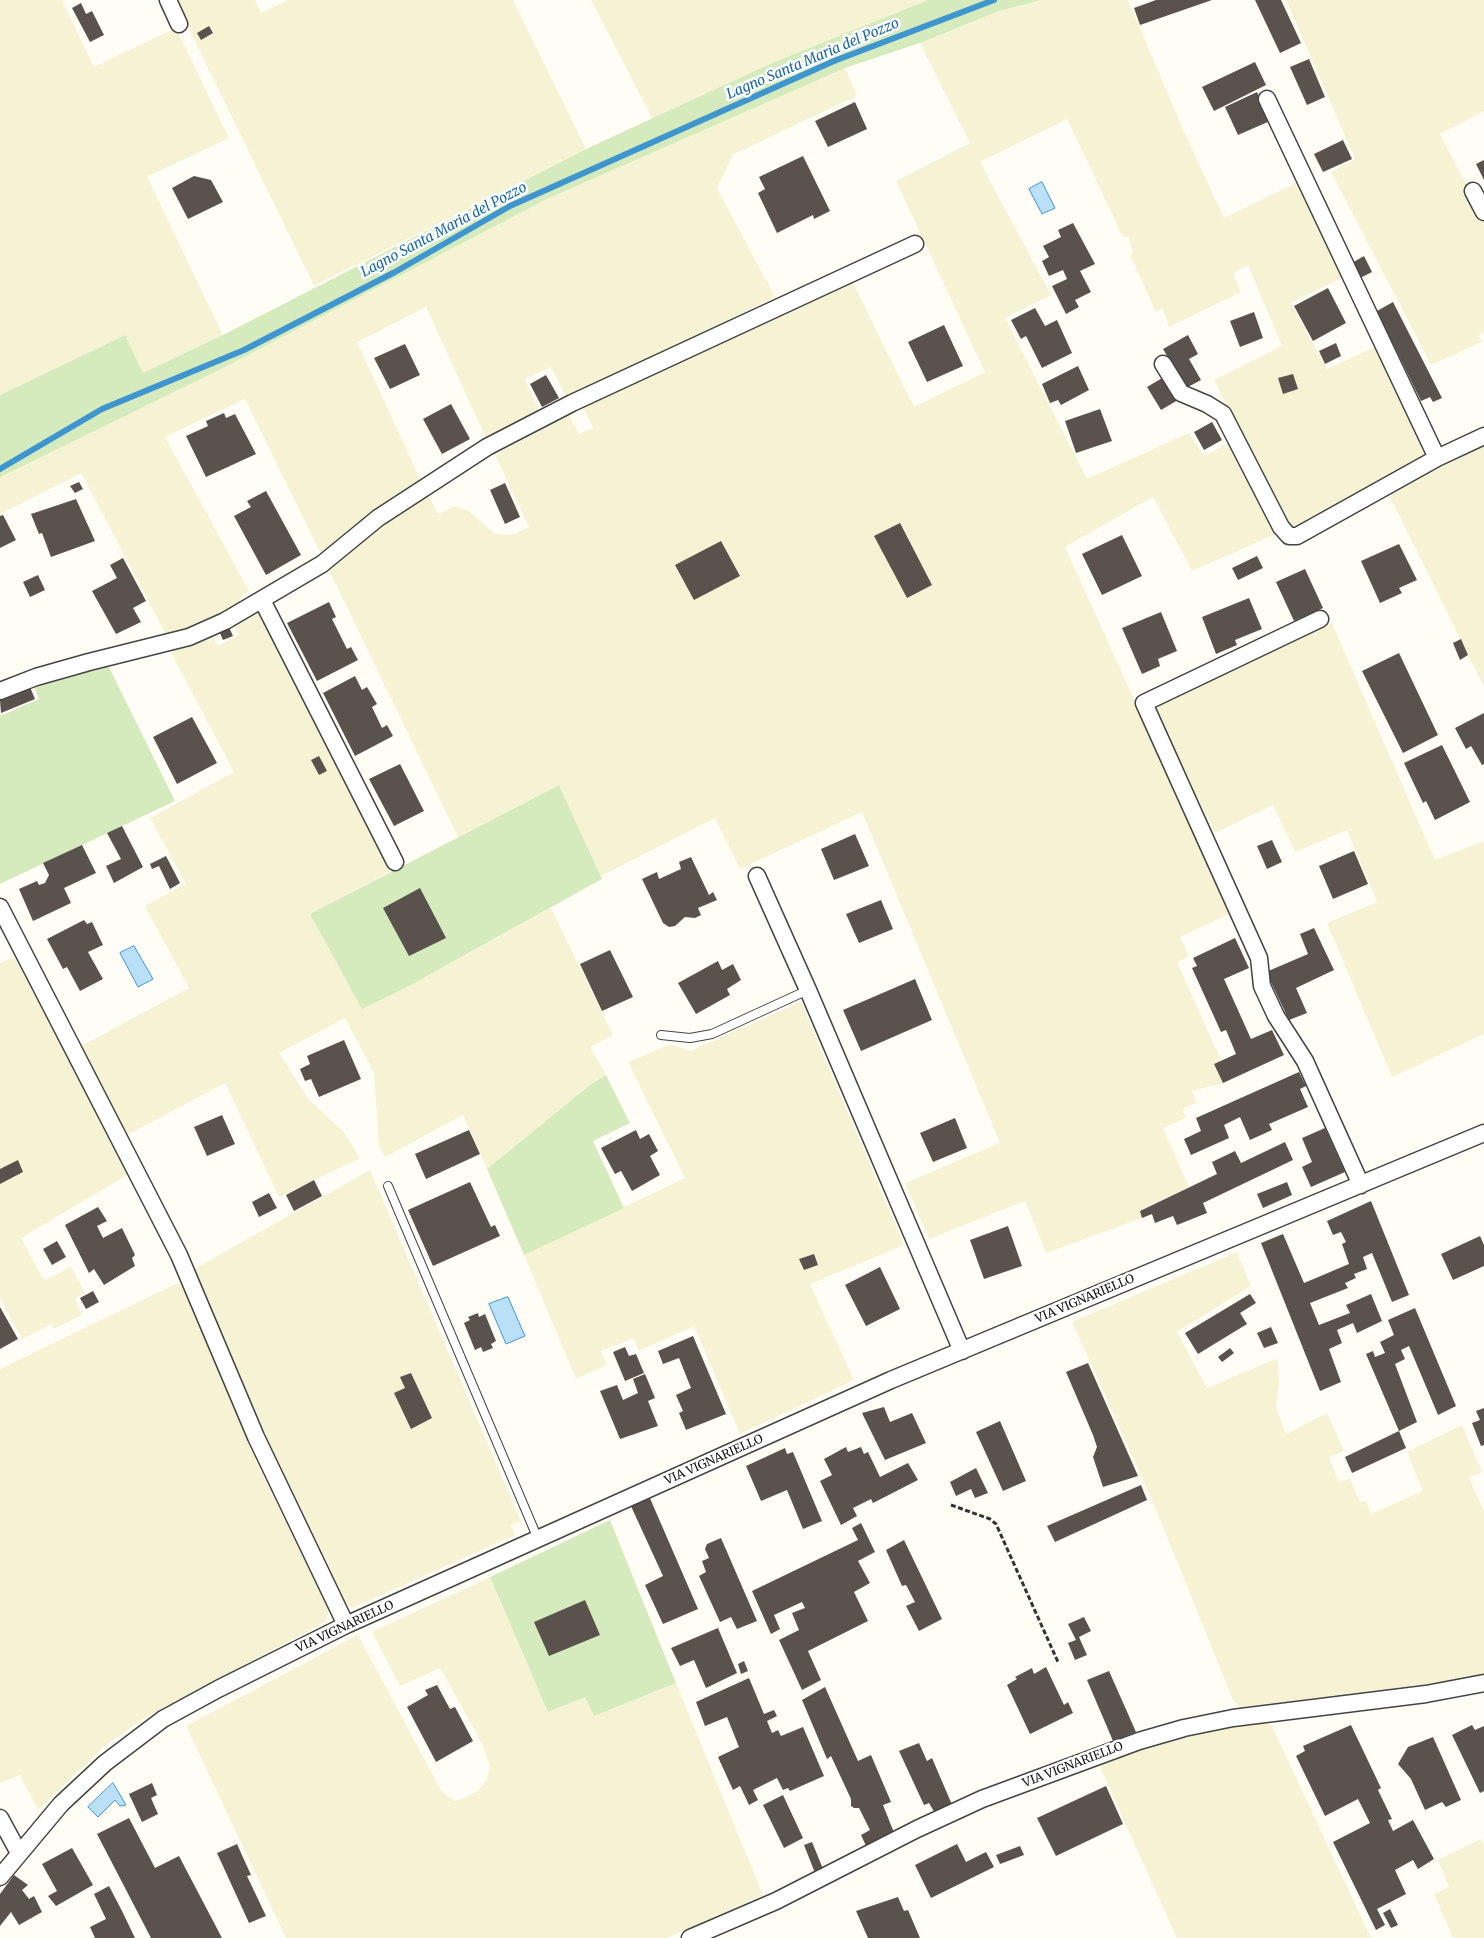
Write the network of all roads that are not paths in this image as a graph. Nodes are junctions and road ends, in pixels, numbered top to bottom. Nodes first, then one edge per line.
1 (168, 0) edge
2 (180, 24) dead end
3 (1268, 99) dead end
4 (1473, 191) dead end
5 (1484, 212) edge
6 (915, 244) dead end
7 (1163, 364) dead end
8 (1484, 436) edge
9 (1437, 458) junction
10 (262, 600) junction
11 (1320, 619) dead end
12 (0, 691) edge
13 (395, 862) dead end
14 (757, 876) dead end
15 (0, 907) edge
16 (808, 990) junction
17 (661, 1035) dead end
18 (1484, 1133) edge
19 (1361, 1185) junction
20 (388, 1186) dead end
21 (962, 1350) junction
22 (538, 1539) junction
23 (346, 1625) junction
24 (1484, 1683) edge
25 (0, 1818) edge
26 (20, 1852) junction
27 (0, 1877) edge
28 (690, 1938) edge

1 - 2 street
3 - 9 street
4 - 5 street
6 - 10 street
7 - 9 street
8 - 9 street
10 - 12 street
10 - 13 street
11 - 19 street
14 - 16 street
15 - 23 street
16 - 17 lane
16 - 21 street
18 - 19 street, VIA VIGNARIELLO
19 - 21 street, VIA VIGNARIELLO
20 - 22 lane
21 - 22 street, VIA VIGNARIELLO
22 - 23 street, VIA VIGNARIELLO
23 - 26 street, VIA VIGNARIELLO
24 - 28 street, VIA VIGNARIELLO
25 - 26 street
26 - 27 street, VIA VIGNARIELLO

